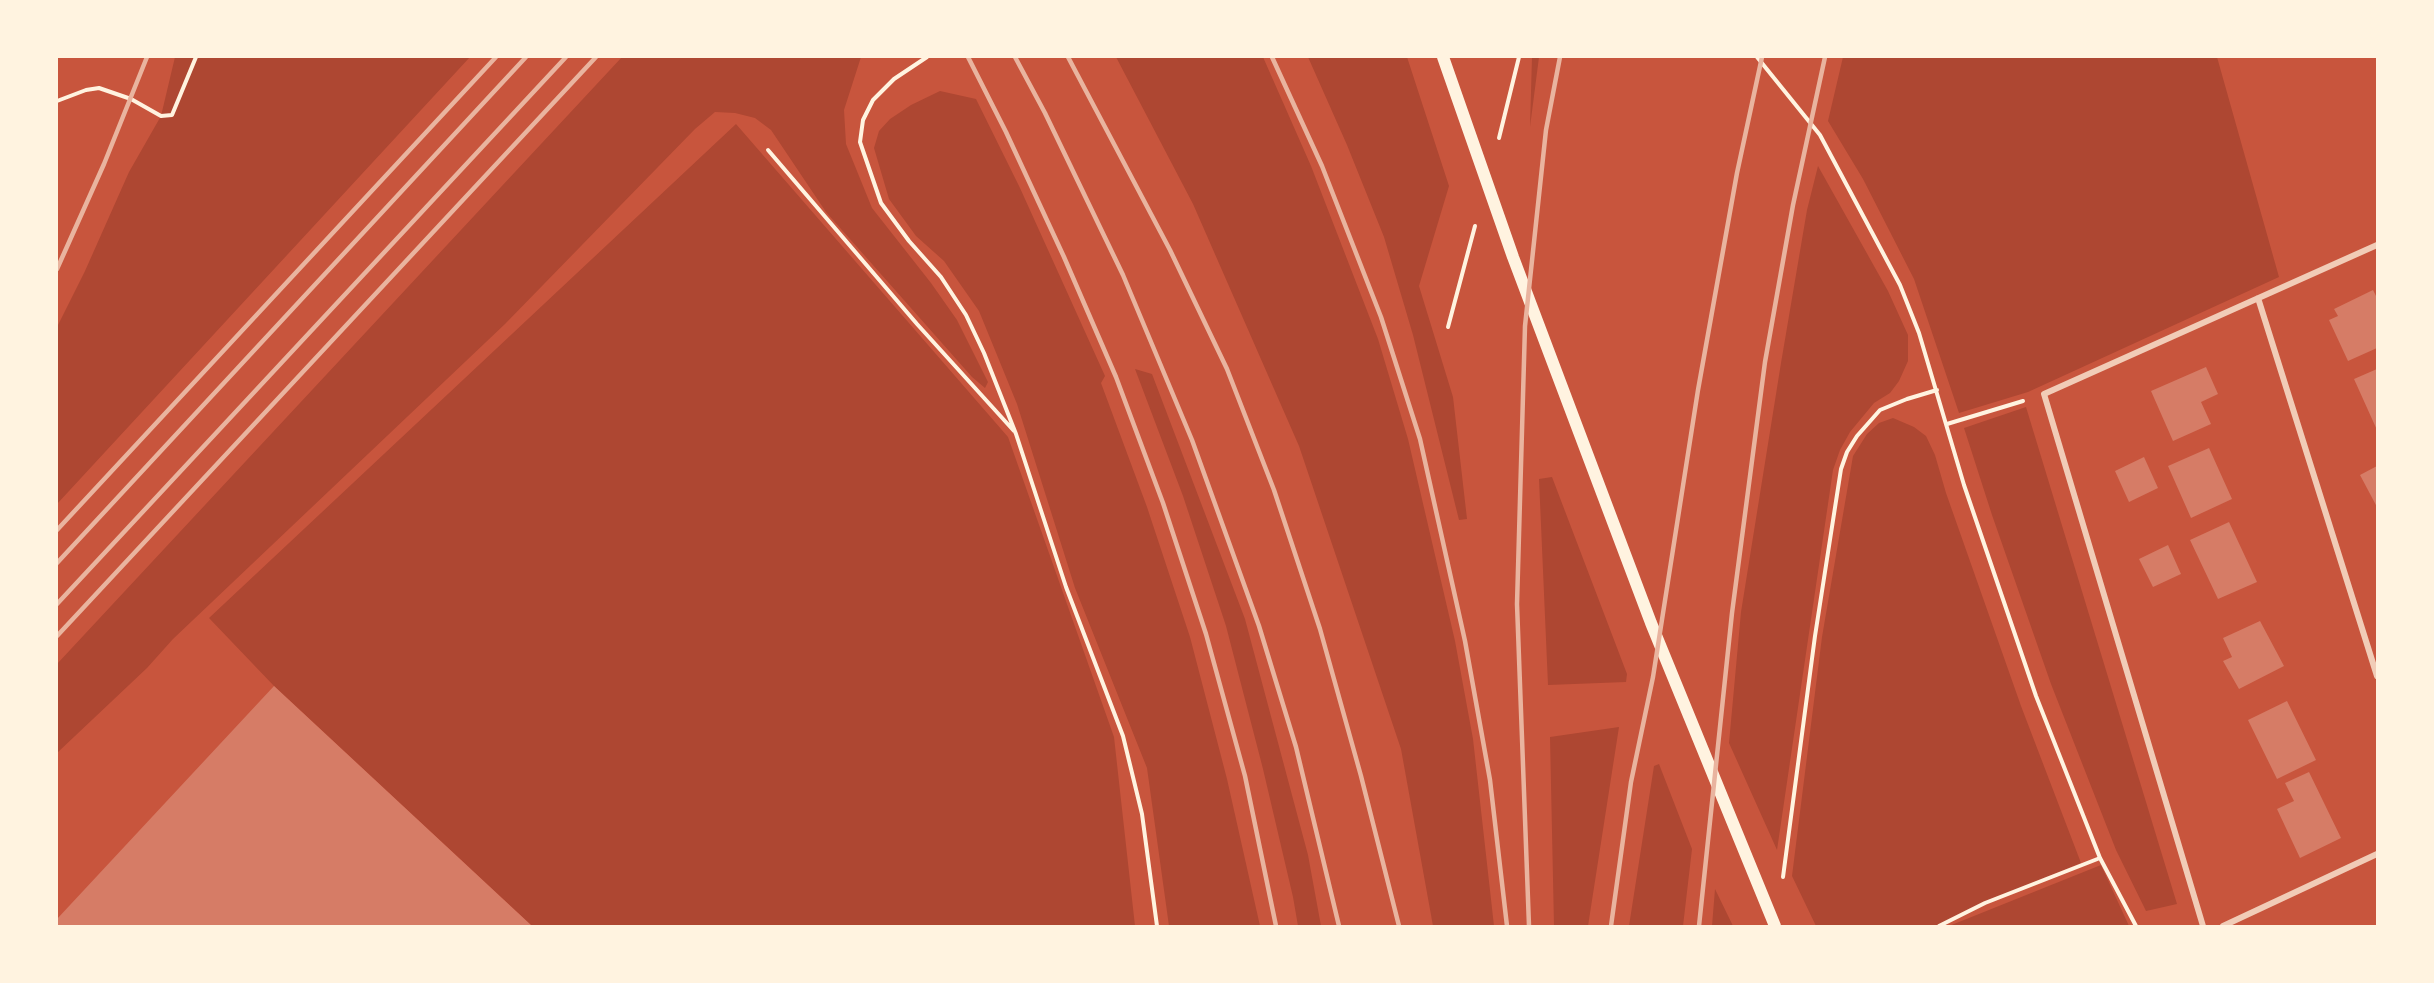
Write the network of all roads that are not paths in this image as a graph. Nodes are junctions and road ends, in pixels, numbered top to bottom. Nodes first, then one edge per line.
1 (1443, 57) edge
2 (2377, 245) edge
3 (2258, 298) junction
4 (2377, 676) edge
5 (2377, 854) edge
6 (1775, 926) edge
7 (2203, 926) edge
8 (2223, 926) edge

1 - 6 main road
2 - 3 street
3 - 4 street
3 - 7 street
5 - 8 street

